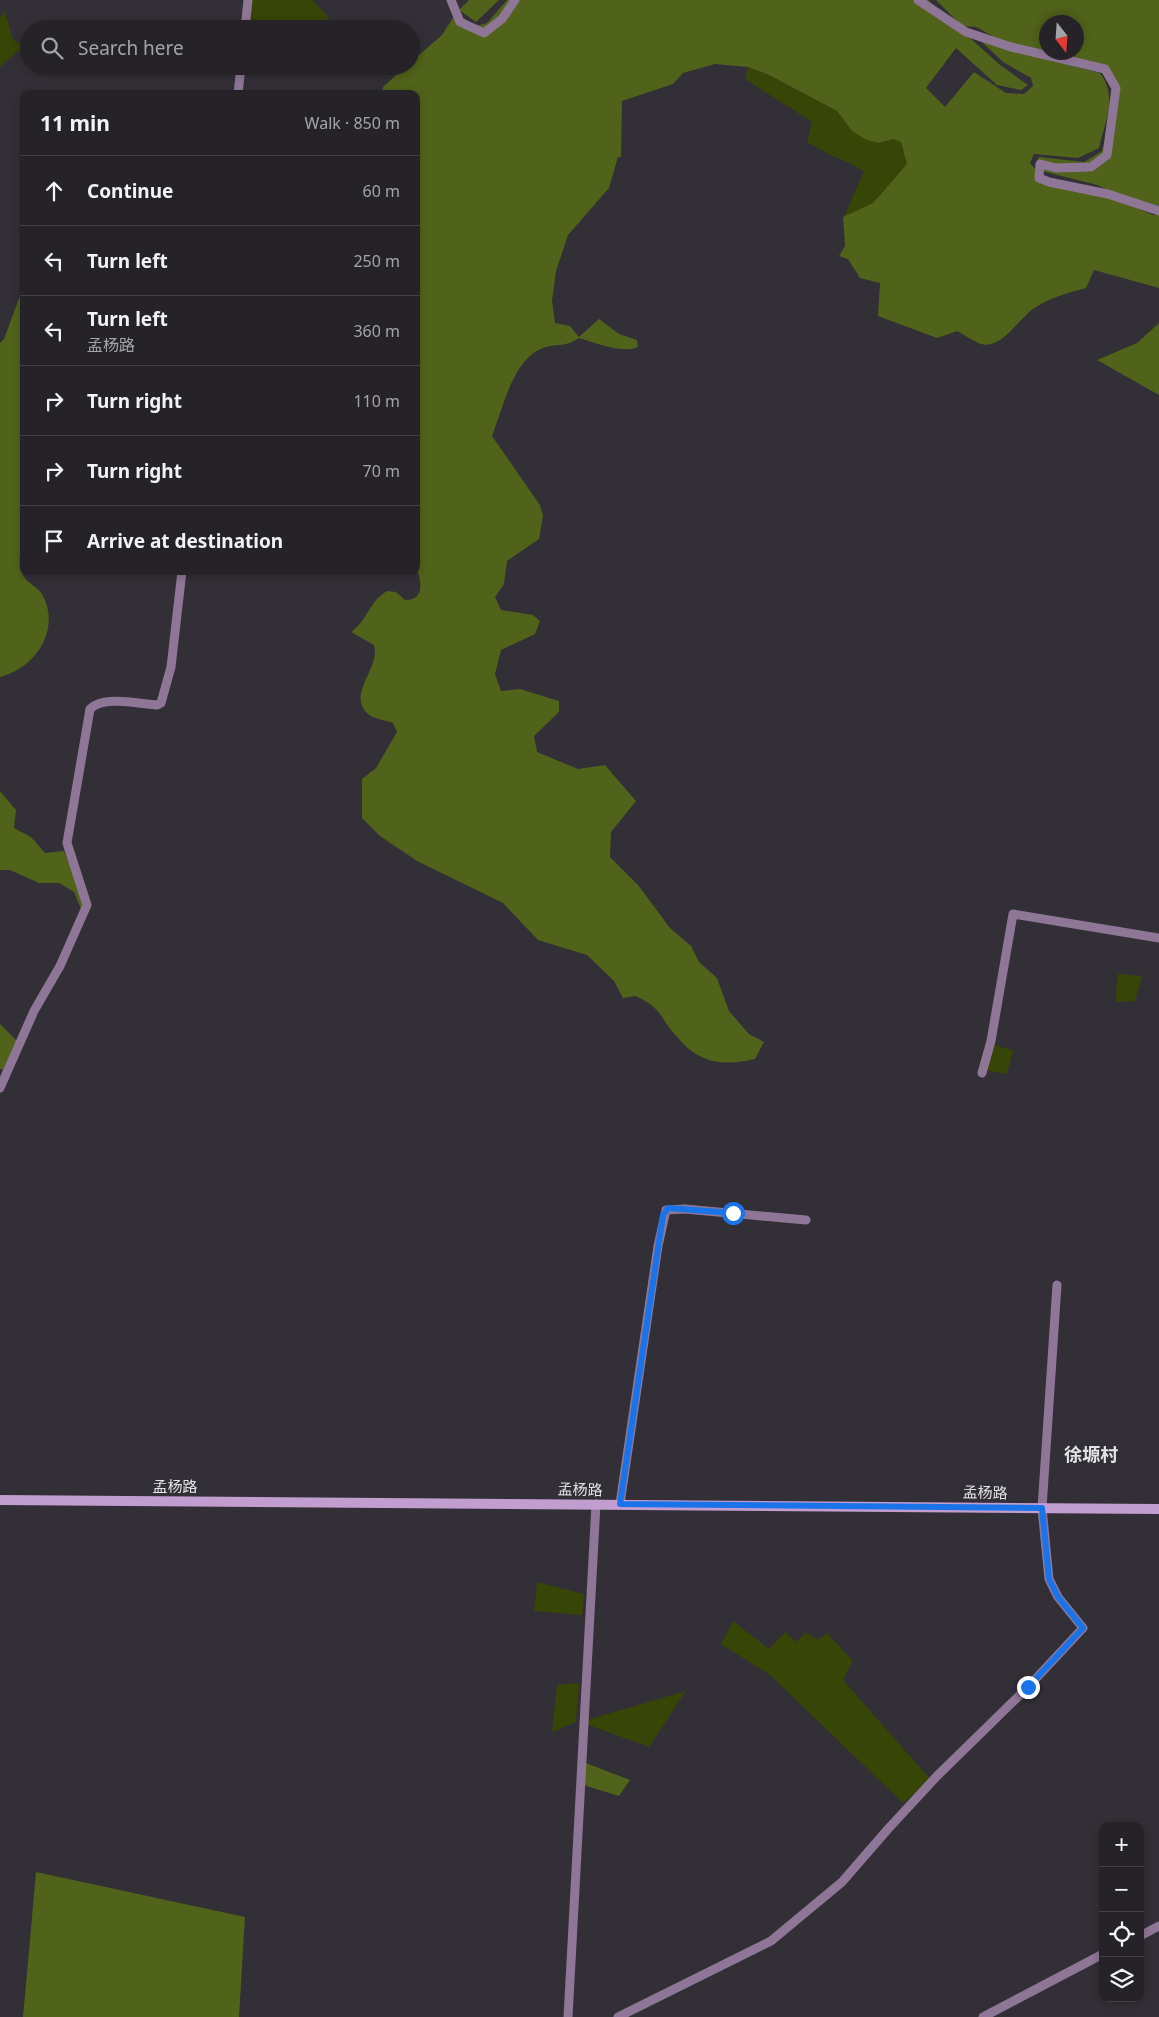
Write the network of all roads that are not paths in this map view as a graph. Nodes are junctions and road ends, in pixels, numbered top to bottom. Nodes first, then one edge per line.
1 (248, 0) edge
2 (451, 0) edge
3 (515, 0) edge
4 (918, 0) edge
5 (246, 20) edge
6 (240, 75) edge
7 (238, 90) edge
8 (1159, 211) edge
9 (182, 575) edge
10 (1159, 938) edge
11 (982, 1073) dead end
12 (0, 1088) edge
13 (806, 1220) dead end
14 (1057, 1285) dead end
15 (0, 1500) edge
16 (596, 1504) junction
17 (620, 1504) junction
18 (1042, 1508) junction
19 (1159, 1509) edge
20 (1159, 1926) edge
21 (1144, 1934) edge
22 (1099, 1956) edge
23 (568, 2017) edge
24 (618, 2017) edge
25 (983, 2017) edge

1 - 5 street
2 - 3 street
4 - 8 street
6 - 7 street
9 - 12 street
10 - 11 street
13 - 17 street
14 - 18 street
15 - 16 street, 孟杨路
16 - 17 street, 孟杨路
16 - 23 street
17 - 18 street, 孟杨路
18 - 19 street, 孟杨路
18 - 24 street
20 - 21 street
22 - 25 street

